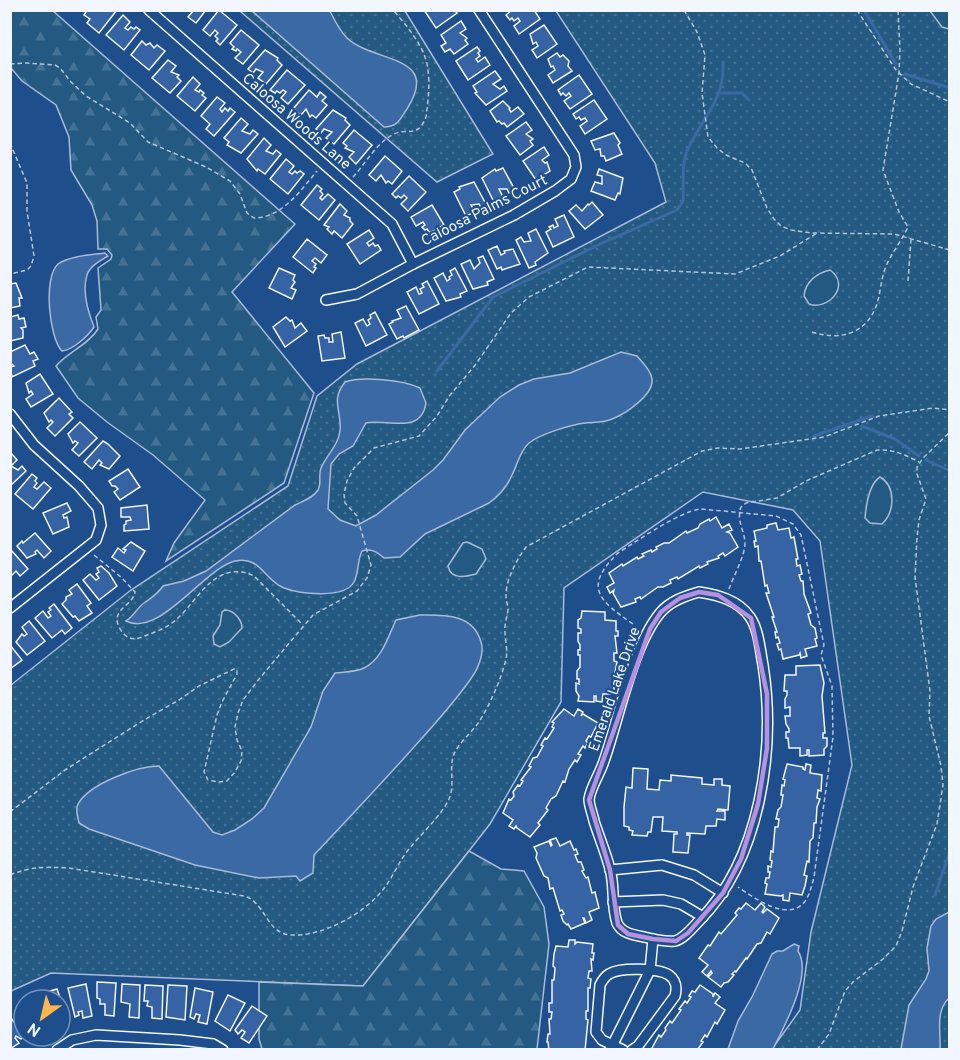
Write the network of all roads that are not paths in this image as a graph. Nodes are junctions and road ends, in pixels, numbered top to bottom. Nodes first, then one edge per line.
1 (148, 10) edge
2 (479, 10) edge
3 (413, 264) junction
4 (326, 300) dead end
5 (10, 414) edge
6 (10, 608) edge
7 (610, 870) junction
8 (723, 893) junction
9 (613, 902) junction
10 (703, 917) junction
11 (653, 939) junction
12 (650, 970) junction
13 (611, 1048) edge
14 (57, 1050) edge
15 (223, 1050) edge
16 (623, 1050) edge
17 (632, 1050) edge

1 - 3 street, Caloosa Woods Lane
2 - 3 street, Caloosa Palms Court
3 - 4 street, Caloosa Palms Court
5 - 6 street
7 - 8 street
7 - 8 street, Emerald Lake Drive
7 - 9 street, Emerald Lake Drive
8 - 10 street, Emerald Lake Drive
9 - 10 street
9 - 11 street, Emerald Lake Drive
10 - 11 street, Emerald Lake Drive
11 - 12 street
12 - 13 street
12 - 13 street
12 - 17 street
13 - 16 street
14 - 15 street

